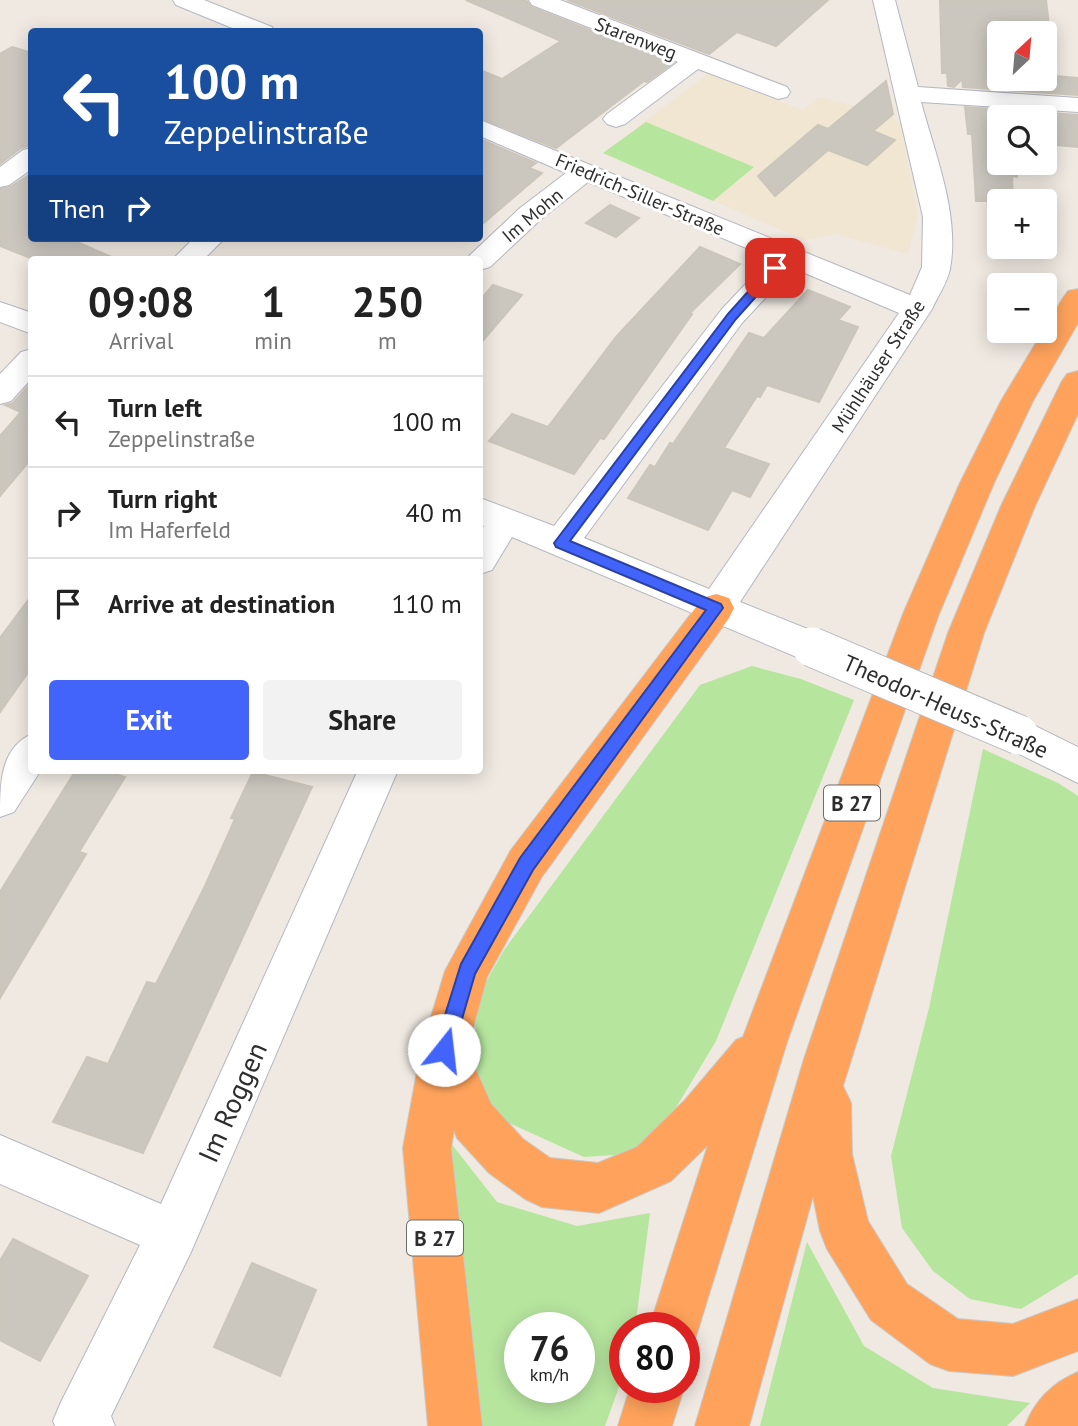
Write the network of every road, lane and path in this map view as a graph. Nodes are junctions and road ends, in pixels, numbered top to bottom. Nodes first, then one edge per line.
1 (184, 0) edge
2 (540, 0) edge
3 (884, 0) edge
4 (238, 18) edge
5 (257, 28) edge
6 (694, 61) junction
7 (778, 92) dead end
8 (907, 94) junction
9 (1078, 105) edge
10 (616, 119) dead end
11 (483, 128) edge
12 (28, 159) edge
13 (585, 171) junction
14 (0, 179) edge
15 (206, 242) edge
16 (190, 256) edge
17 (788, 256) junction
18 (483, 258) edge
19 (1078, 298) edge
20 (917, 309) junction
21 (0, 311) edge
22 (28, 322) edge
23 (28, 363) edge
24 (1078, 381) edge
25 (0, 393) edge
26 (492, 515) edge
27 (561, 543) junction
28 (483, 550) edge
29 (716, 608) junction
30 (28, 757) edge
31 (1078, 766) edge
32 (376, 774) edge
33 (0, 799) edge
34 (764, 1042) junction
35 (444, 1050) junction
36 (827, 1059) junction
37 (0, 1159) edge
38 (173, 1234) junction
39 (680, 1312) edge
40 (1078, 1325) edge
41 (1078, 1399) edge
42 (652, 1403) edge
43 (88, 1426) edge
44 (455, 1426) edge
45 (645, 1426) edge
46 (722, 1426) edge
47 (1052, 1426) edge

1 - 4 street
2 - 6 street, Starenweg
3 - 8 street, Mühlhäuser Straße
4 - 5 street
6 - 7 street, Starenweg
6 - 10 street, Starenweg
8 - 9 street
8 - 20 street, Mühlhäuser Straße
11 - 13 street, Friedrich-Siller-Straße
12 - 14 street
13 - 17 street, Friedrich-Siller-Straße
13 - 18 street, Im Mohn
15 - 16 street
17 - 20 street, Friedrich-Siller-Straße
17 - 27 street
19 - 34 highway, B 27
20 - 29 street, Mühlhäuser Straße
21 - 22 street
23 - 25 street
24 - 36 highway, B 27
26 - 27 street, Theodor-Heuss-Straße
26 - 28 street
27 - 29 street, Theodor-Heuss-Straße
29 - 31 street, Theodor-Heuss-Straße, bridge
29 - 35 highway, B 27
30 - 33 street
32 - 38 street, Im Roggen
34 - 35 highway, B 27
34 - 39 highway, B 27
35 - 44 highway, B 27
36 - 40 highway, B 27
36 - 46 highway, B 27
37 - 38 street
38 - 43 street, Im Roggen
41 - 47 highway
42 - 45 highway

